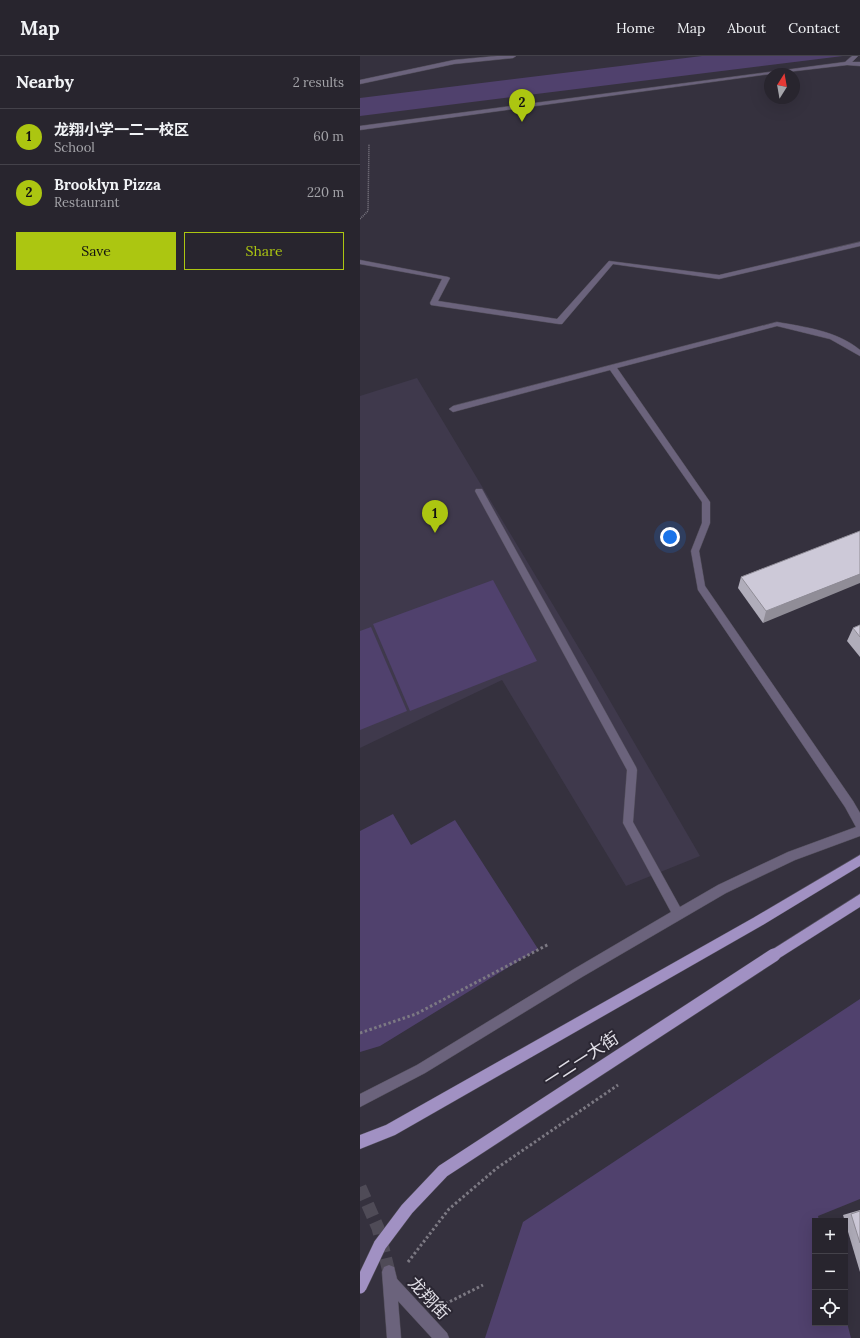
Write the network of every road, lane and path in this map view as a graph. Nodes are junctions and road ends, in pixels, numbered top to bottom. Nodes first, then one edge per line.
1 (513, 56) edge
2 (855, 56) edge
3 (847, 63) junction
4 (860, 64) edge
5 (360, 82) edge
6 (378, 125) junction
7 (360, 128) edge
8 (360, 219) edge
9 (860, 244) edge
10 (360, 262) edge
11 (860, 354) edge
12 (612, 367) junction
13 (453, 409) dead end
14 (479, 491) dead end
15 (860, 824) edge
16 (860, 831) edge
17 (860, 860) edge
18 (860, 900) edge
19 (678, 914) junction
20 (549, 944) dead end
21 (360, 1033) edge
22 (622, 1083) dead end
23 (360, 1101) edge
24 (360, 1142) edge
25 (390, 1277) junction
26 (484, 1285) dead end
27 (360, 1287) edge
28 (422, 1316) junction
29 (394, 1338) edge
30 (442, 1338) edge

1 - 5 street
2 - 3 street
3 - 4 street
3 - 6 street
6 - 7 street
6 - 8 path
9 - 10 street
11 - 12 street
12 - 13 street
12 - 15 street
14 - 19 street
16 - 19 street
17 - 24 main road, 一二一大街
18 - 27 main road, 一二一大街, bridge
19 - 23 street
20 - 21 path
22 - 25 path
25 - 28 street, 龙翔街
25 - 29 street
26 - 28 path
28 - 30 street, 龙翔街

